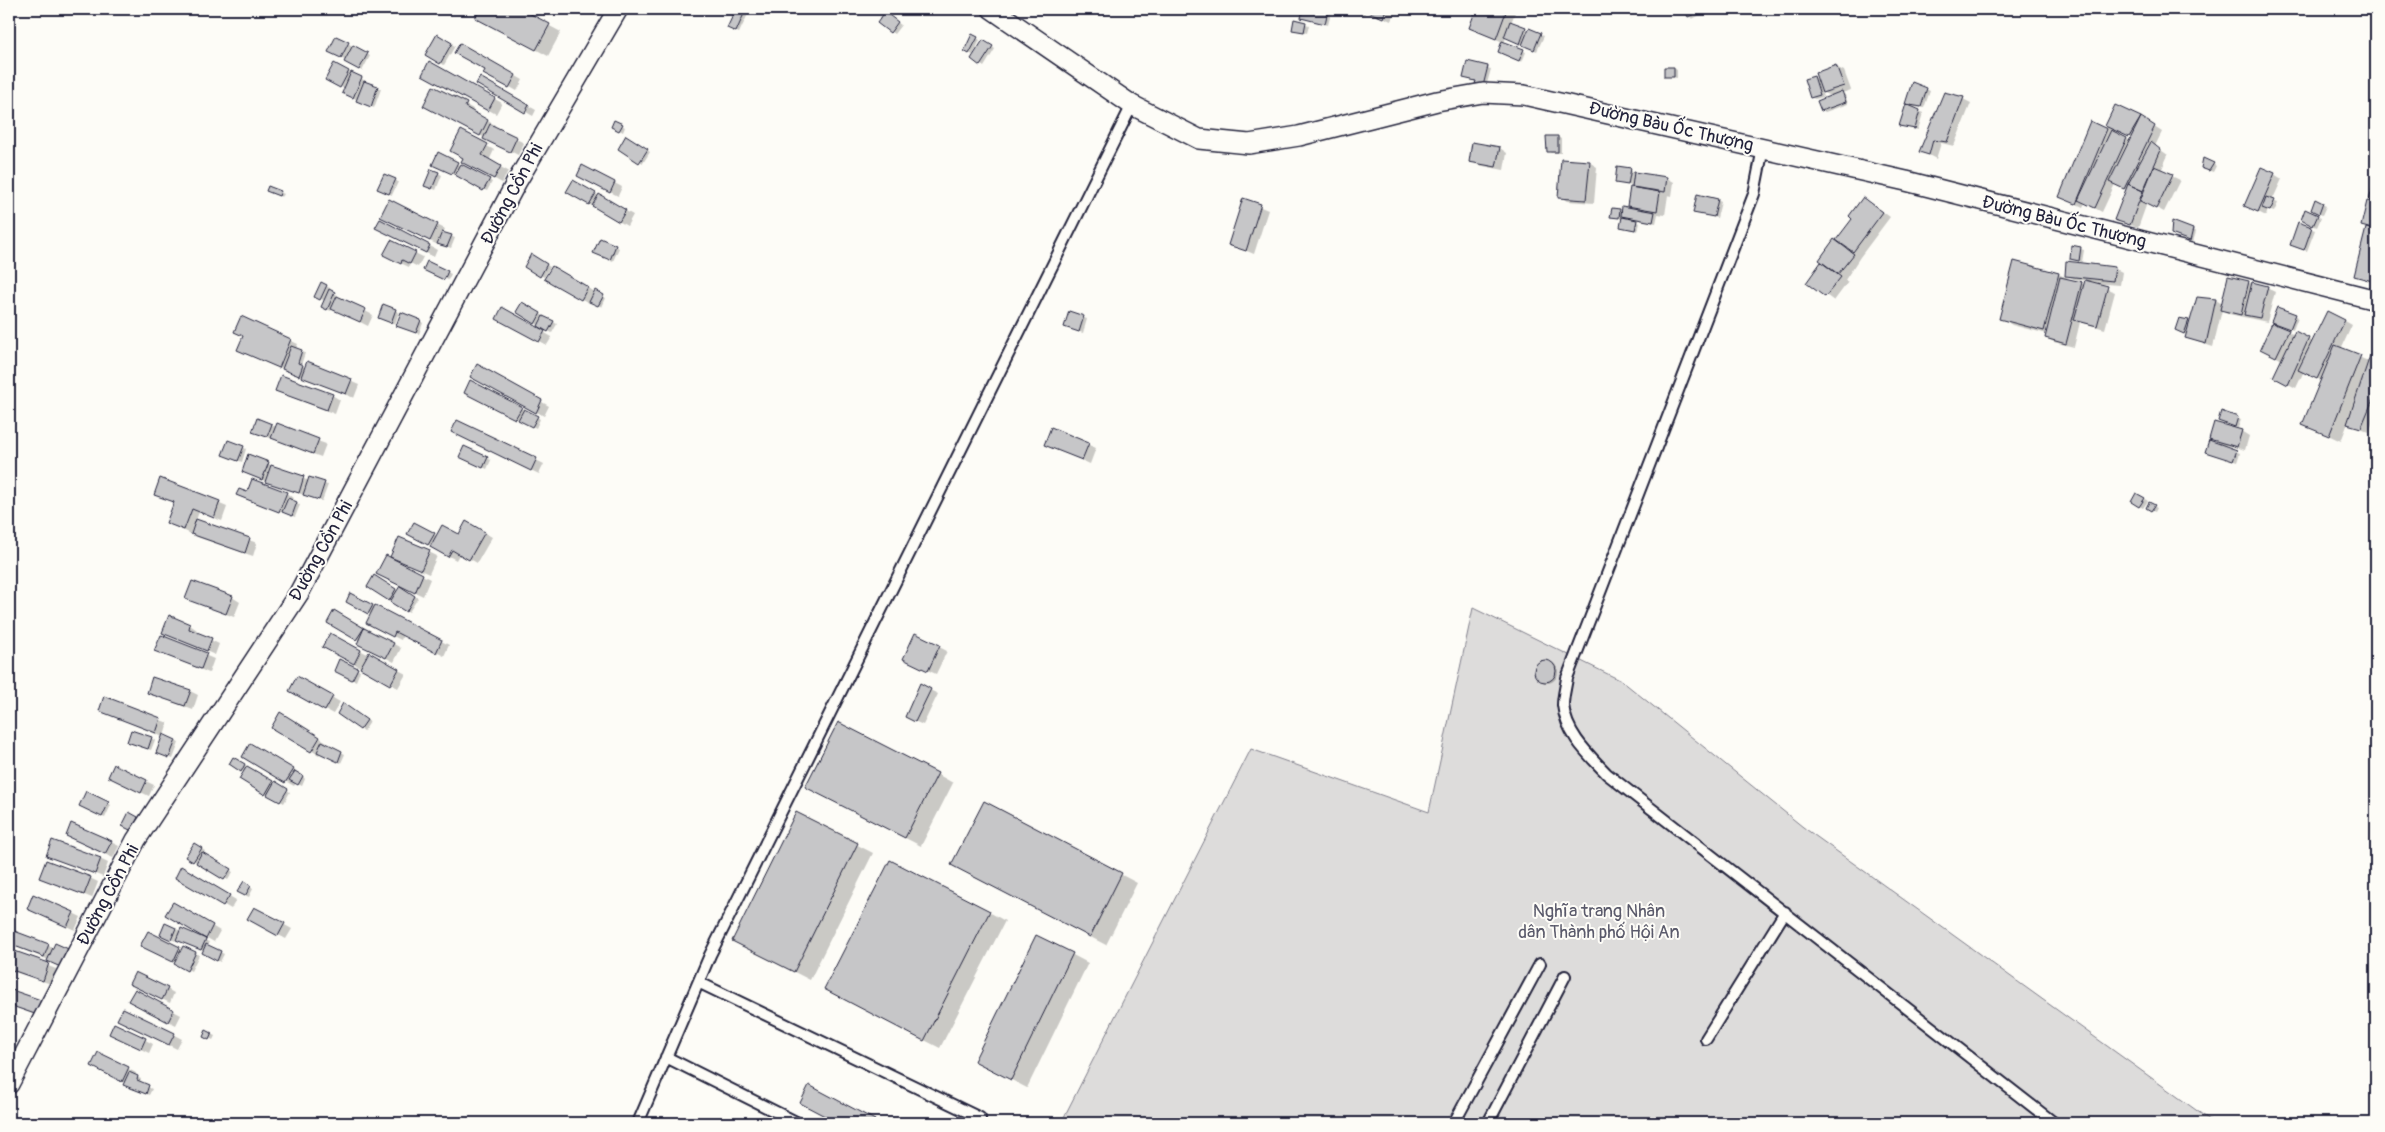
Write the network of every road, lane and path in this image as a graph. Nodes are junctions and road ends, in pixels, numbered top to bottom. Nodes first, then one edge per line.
1 (618, 9) edge
2 (992, 9) edge
3 (1132, 105) junction
4 (1763, 148) junction
5 (2376, 300) edge
6 (1785, 912) junction
7 (1540, 964) dead end
8 (1565, 976) dead end
9 (700, 982) junction
10 (1706, 1039) dead end
11 (666, 1057) junction
12 (9, 1084) edge
13 (2048, 1122) edge
14 (638, 1123) edge
15 (798, 1123) edge
16 (978, 1123) edge
17 (1454, 1123) edge
18 (1488, 1123) edge

1 - 12 street, Đường Cồn Phi
2 - 3 street, Đường Bàu Ốc Thượng
3 - 4 street, Đường Bàu Ốc Thượng
3 - 9 lane
4 - 5 street, Đường Bàu Ốc Thượng
4 - 6 lane
6 - 10 lane
6 - 13 lane
7 - 17 lane
8 - 18 lane
9 - 11 lane
9 - 16 lane
11 - 14 lane
11 - 15 lane

